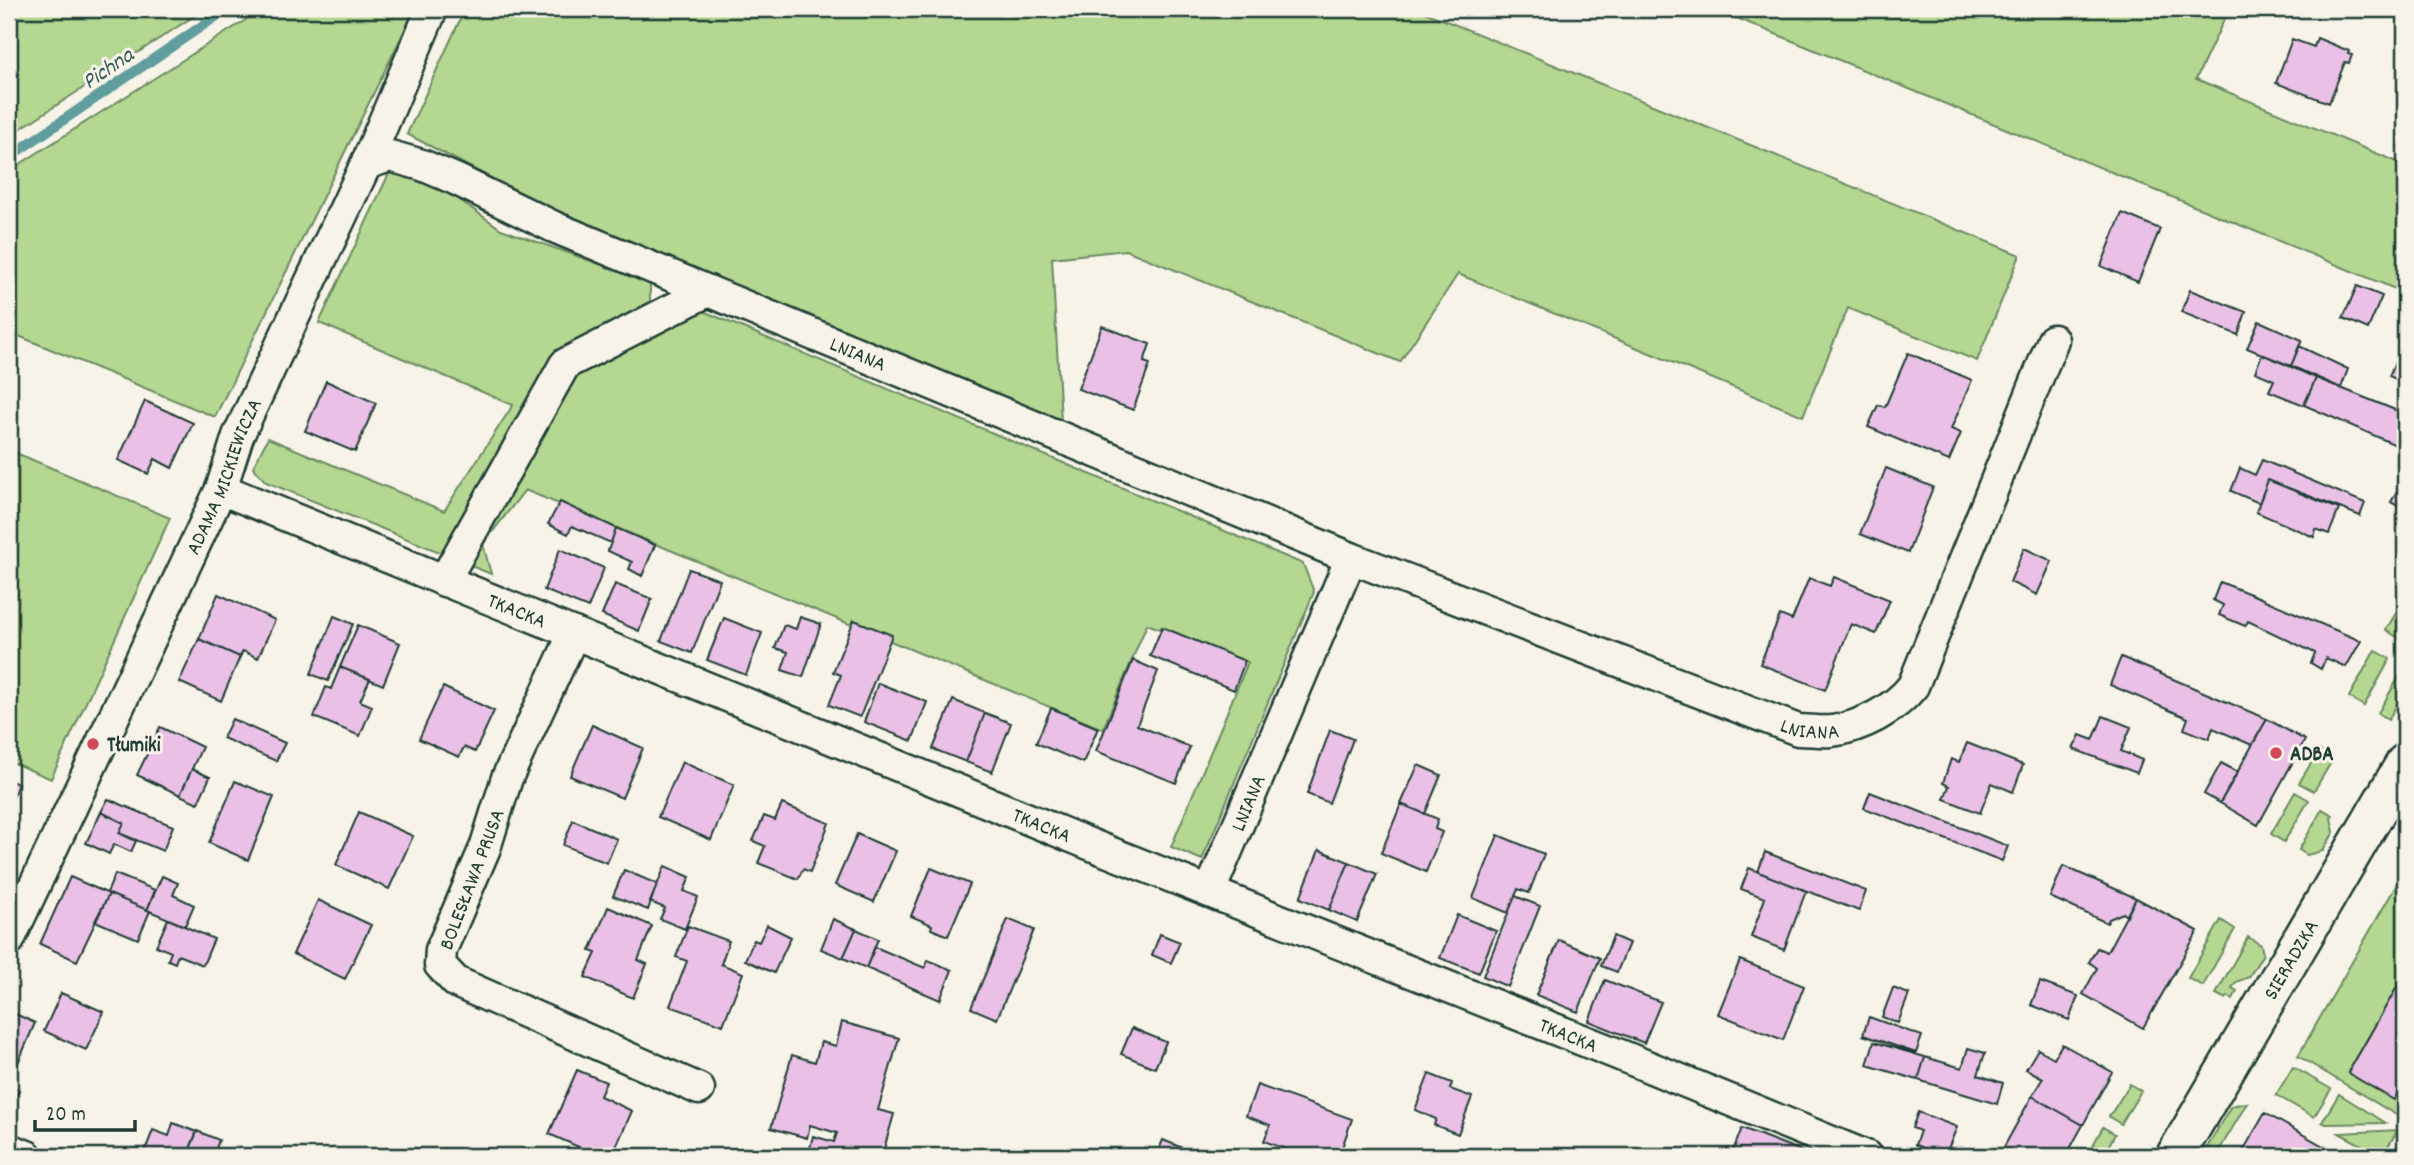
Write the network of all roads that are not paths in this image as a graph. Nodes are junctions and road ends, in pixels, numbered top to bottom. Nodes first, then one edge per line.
1 (432, 9) edge
2 (366, 164) junction
3 (708, 291) junction
4 (2053, 340) dead end
5 (221, 489) junction
6 (1351, 558) junction
7 (444, 581) junction
8 (573, 633) junction
9 (2405, 762) edge
10 (1210, 891) junction
11 (9, 940) edge
12 (699, 1089) dead end
13 (9, 1149) edge
14 (27, 1156) edge
15 (1866, 1156) edge
16 (2175, 1156) edge

1 - 2 street, ADAMA MICKIEWICZA
2 - 3 street, LNIANA
2 - 5 street, ADAMA MICKIEWICZA
3 - 6 street, LNIANA
3 - 7 street
4 - 6 street, LNIANA
5 - 7 street, TKACKA
5 - 11 street, ADAMA MICKIEWICZA
6 - 10 street, LNIANA
7 - 8 street, TKACKA
8 - 10 street, TKACKA
8 - 12 street, BOLESŁAWA PRUSA
9 - 16 street, SIERADZKA
10 - 15 street, TKACKA
13 - 14 street

